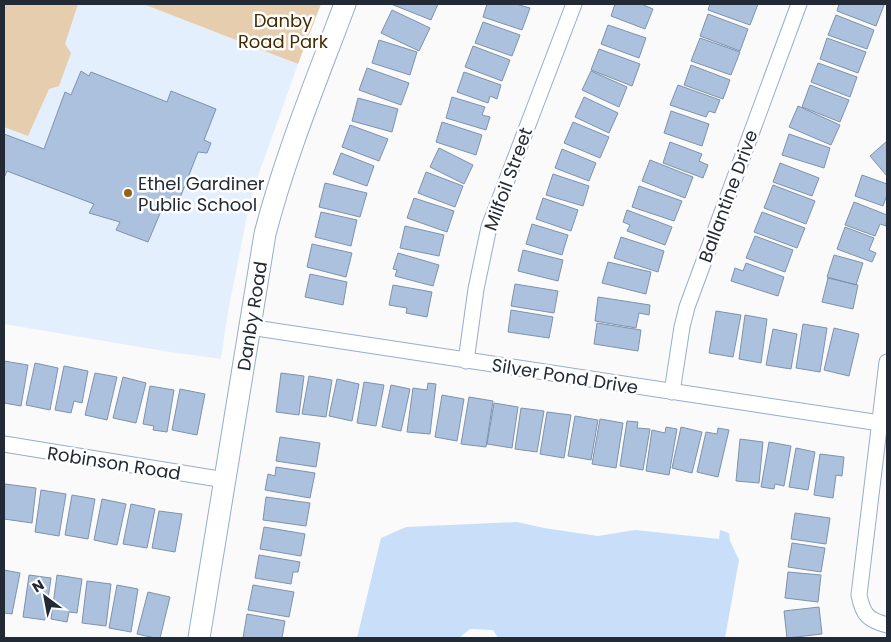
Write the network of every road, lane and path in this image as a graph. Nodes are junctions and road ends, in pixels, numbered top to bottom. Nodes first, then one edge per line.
1 (345, 4) edge
2 (574, 4) edge
3 (799, 4) edge
4 (249, 327) junction
5 (466, 360) junction
6 (887, 362) edge
7 (672, 392) junction
8 (880, 424) junction
9 (4, 444) edge
10 (225, 480) junction
11 (887, 625) edge
12 (199, 638) edge

1 - 4 street, Danby Road
2 - 5 street, Milfoil Street
3 - 7 street, Ballantine Drive
4 - 5 street, Silver Pond Drive
4 - 10 street, Danby Road
5 - 7 street, Silver Pond Drive
6 - 8 street
7 - 8 street, Silver Pond Drive
8 - 11 street
9 - 10 street, Robinson Road
10 - 12 street, Danby Road

